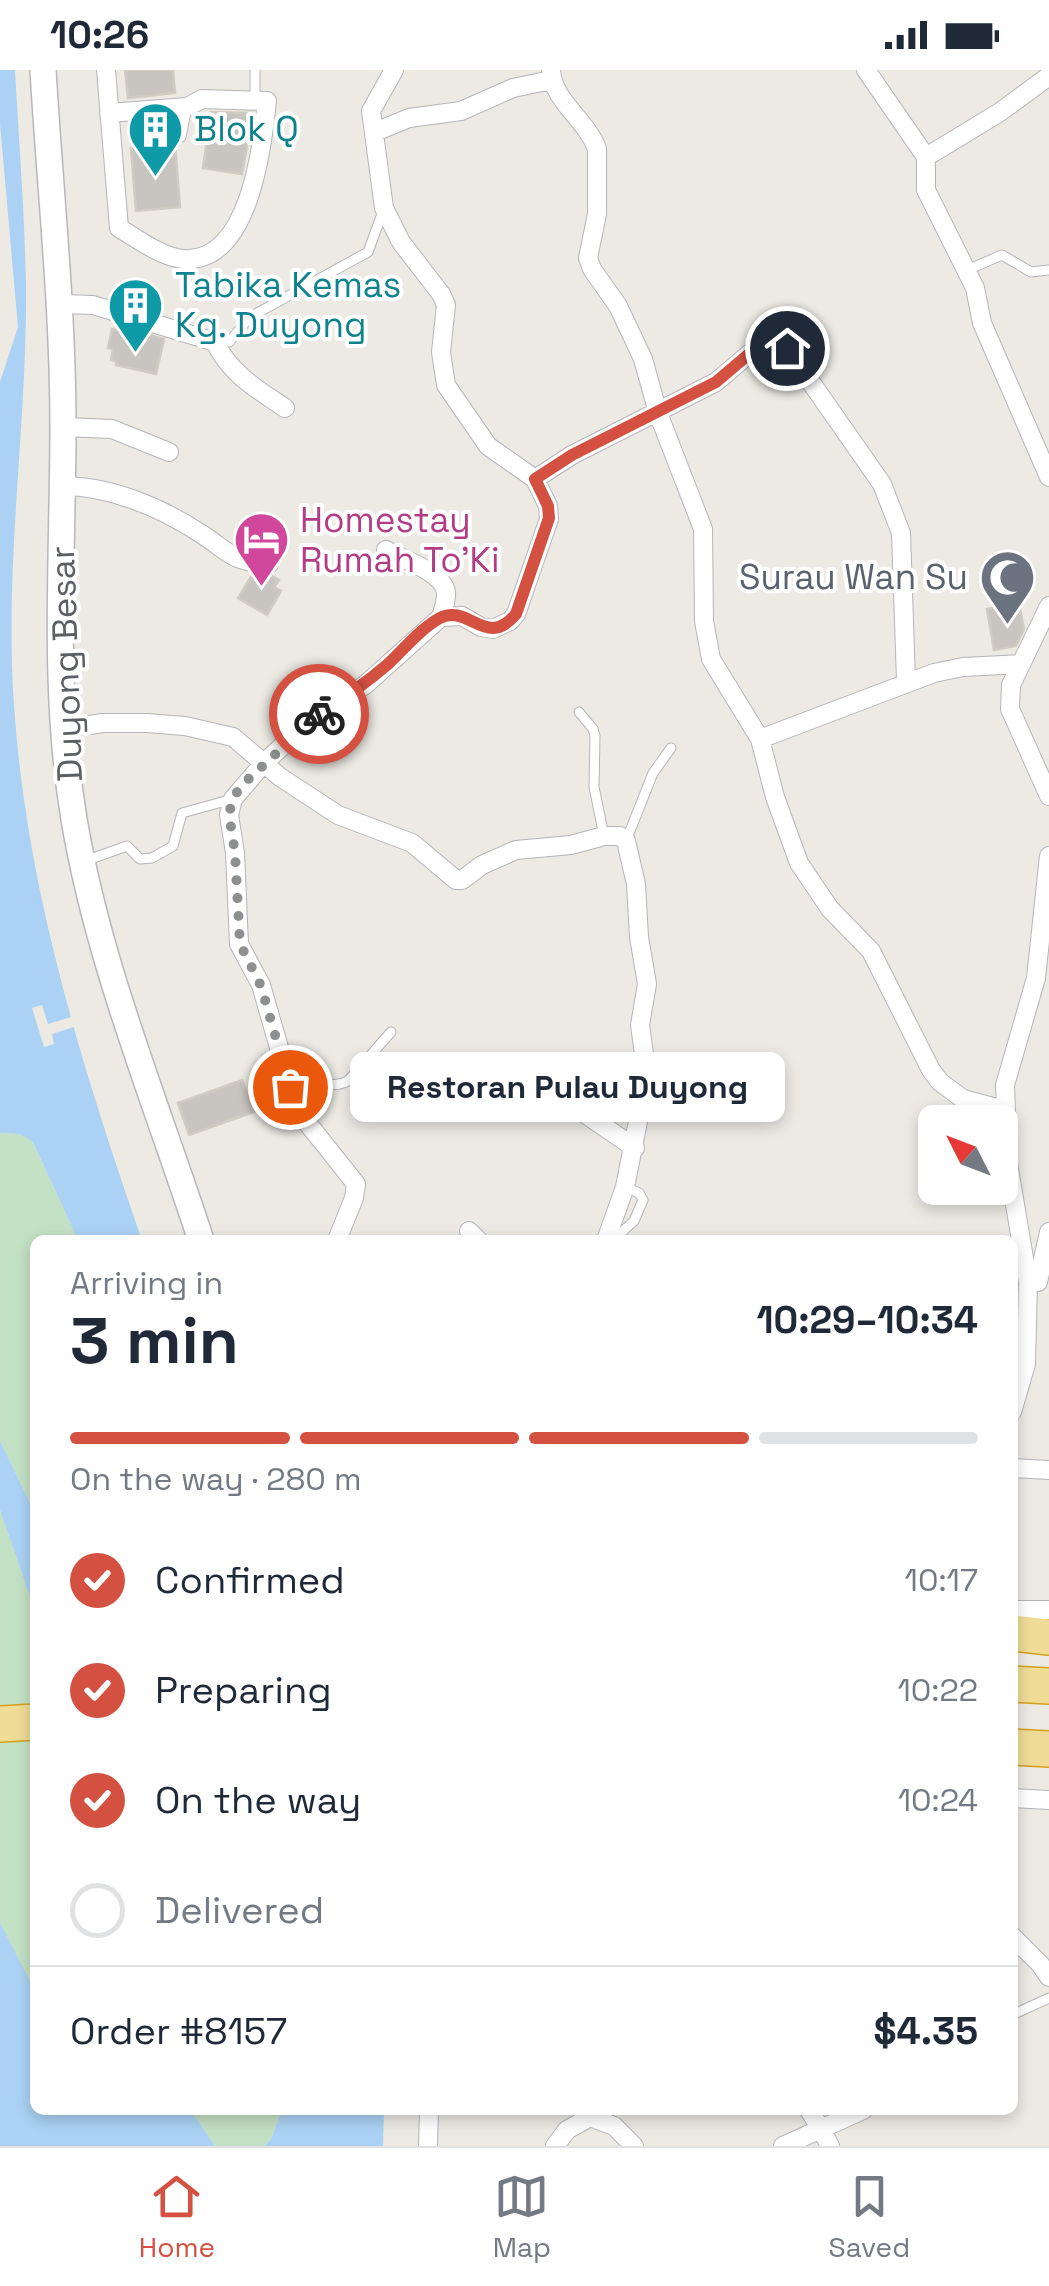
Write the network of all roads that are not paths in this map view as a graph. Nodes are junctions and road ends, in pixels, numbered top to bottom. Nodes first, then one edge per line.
1 (43, 70) edge
2 (106, 70) edge
3 (256, 70) edge
4 (394, 70) edge
5 (866, 70) edge
6 (551, 75) edge
7 (1049, 76) edge
8 (255, 100) junction
9 (187, 107) junction
10 (109, 113) junction
11 (375, 132) junction
12 (181, 136) dead end
13 (926, 157) junction
14 (384, 208) junction
15 (968, 270) junction
16 (1049, 270) edge
17 (62, 304) junction
18 (215, 342) junction
19 (286, 408) dead end
20 (658, 413) junction
21 (63, 427) junction
22 (169, 452) dead end
23 (1049, 478) edge
24 (535, 479) junction
25 (62, 486) junction
26 (386, 550) dead end
27 (269, 564) dead end
28 (1049, 606) edge
29 (441, 617) junction
30 (1021, 664) junction
31 (906, 681) junction
32 (579, 712) dead end
33 (62, 729) junction
34 (760, 740) junction
35 (671, 748) dead end
36 (262, 764) junction
37 (1049, 796) edge
38 (233, 798) junction
39 (604, 836) junction
40 (626, 841) junction
41 (1049, 856) edge
42 (82, 862) junction
43 (390, 1032) dead end
44 (500, 1062) dead end
45 (282, 1064) junction
46 (647, 1076) junction
47 (750, 1102) dead end
48 (986, 1105) edge
49 (1004, 1105) edge
50 (634, 1148) junction
51 (1018, 1203) edge
52 (1049, 1232) edge
53 (199, 1235) edge
54 (338, 1235) edge
55 (611, 1235) edge
56 (1038, 1282) edge
57 (1018, 1391) edge
58 (1018, 1468) edge
59 (1049, 1470) edge
60 (1018, 1610) edge
61 (1049, 1610) edge
62 (1018, 1633) edge
63 (1049, 1636) edge
64 (30, 1698) edge
65 (0, 1700) edge
66 (30, 1722) edge
67 (0, 1724) edge
68 (1018, 1746) edge
69 (1049, 1749) edge
70 (1018, 1798) edge
71 (1049, 1800) edge
72 (1018, 1942) edge
73 (1049, 1977) edge
74 (1049, 1998) edge
75 (1018, 2012) edge
76 (429, 2115) edge
77 (812, 2115) edge
78 (856, 2115) edge
79 (826, 2138) edge
80 (428, 2146) edge
81 (555, 2146) edge
82 (634, 2146) edge
83 (783, 2146) edge

1 - 17 street, Duyong Besar
2 - 10 street
3 - 8 lane
4 - 11 street
5 - 13 street
6 - 11 street
6 - 20 street
7 - 13 street
8 - 9 street
8 - 10 street
9 - 10 street
9 - 12 lane
11 - 14 street
13 - 15 street
14 - 18 lane
14 - 24 street
15 - 16 lane
15 - 23 street
17 - 18 street
17 - 21 street, Duyong Besar
18 - 19 street
20 - 24 street
20 - 31 street
20 - 34 street
21 - 22 street
21 - 25 street, Duyong Besar
24 - 29 street
25 - 27 street
25 - 33 street, Duyong Besar
26 - 29 street
28 - 30 street
29 - 36 street
30 - 31 street
30 - 37 street
31 - 34 street
32 - 39 lane
33 - 36 street
33 - 42 street, Duyong Besar
34 - 48 street
35 - 40 lane
36 - 38 street
36 - 39 street
38 - 42 lane
38 - 45 street
39 - 40 street
40 - 46 street
41 - 49 street
42 - 53 street, Duyong Besar
43 - 45 lane
44 - 50 street
45 - 54 street
46 - 47 lane
46 - 50 street
50 - 55 street
51 - 56 street
52 - 56 street
56 - 57 street
58 - 59 street
60 - 61 street
62 - 63 highway
64 - 65 highway
66 - 67 highway
68 - 69 highway
70 - 71 street
72 - 73 street
74 - 75 lane
76 - 80 street
77 - 79 street
78 - 79 street
79 - 83 street
81 - 82 street

